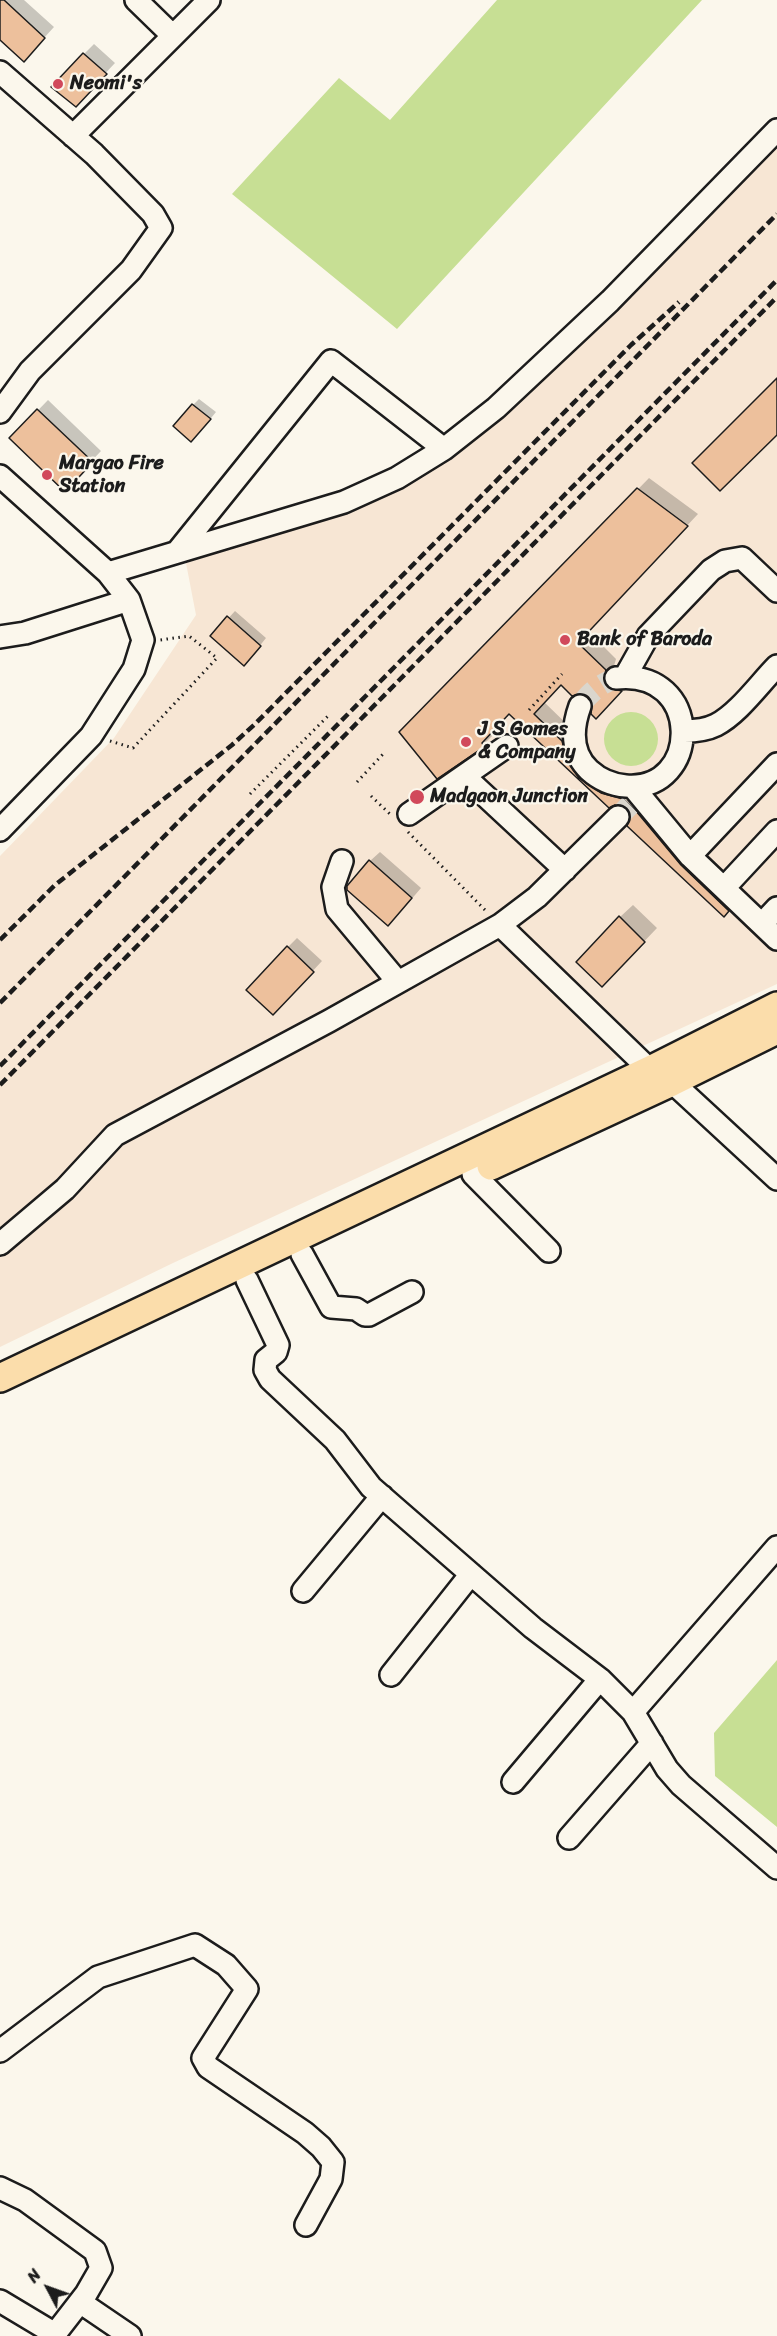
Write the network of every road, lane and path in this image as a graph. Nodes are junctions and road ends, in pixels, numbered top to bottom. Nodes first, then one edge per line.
1 (136, 0) edge
2 (209, 0) edge
3 (173, 36) junction
4 (0, 72) edge
5 (777, 130) edge
6 (73, 136) junction
7 (0, 412) edge
8 (444, 449) junction
9 (0, 476) edge
10 (177, 552) junction
11 (108, 573) junction
12 (777, 591) edge
13 (129, 600) junction
14 (0, 637) edge
15 (143, 640) junction
16 (777, 666) edge
17 (562, 674) dead end
18 (580, 706) tunnel mouth
19 (529, 710) dead end
20 (329, 715) dead end
21 (533, 724) dead end
22 (684, 731) junction
23 (524, 732) dead end
24 (91, 736) junction
25 (507, 746) dead end
26 (384, 753) dead end
27 (777, 764) edge
28 (464, 776) junction
29 (357, 782) dead end
30 (250, 794) dead end
31 (627, 803) junction
32 (409, 814) dead end
33 (2, 824) edge
34 (777, 831) edge
35 (415, 839) dead end
36 (690, 855) junction
37 (342, 861) dead end
38 (565, 870) junction
39 (724, 888) junction
40 (777, 908) edge
41 (500, 924) junction
42 (762, 924) junction
43 (777, 939) edge
44 (398, 982) junction
45 (777, 1005) edge
46 (777, 1030) edge
47 (661, 1076) junction
48 (584, 1112) junction
49 (473, 1174) junction
50 (777, 1179) edge
51 (0, 1244) edge
52 (549, 1251) dead end
53 (302, 1254) junction
54 (247, 1280) junction
55 (412, 1292) dead end
56 (0, 1378) edge
57 (0, 1395) edge
58 (382, 1496) junction
59 (777, 1547) edge
60 (471, 1574) junction
61 (303, 1591) dead end
62 (392, 1675) dead end
63 (600, 1679) junction
64 (633, 1712) junction
65 (652, 1743) junction
66 (513, 1782) dead end
67 (569, 1838) dead end
68 (777, 1868) edge
69 (0, 2051) edge
70 (0, 2188) edge
71 (306, 2225) dead end
72 (0, 2301) edge
73 (80, 2302) junction
74 (130, 2336) edge

1 - 3 street
2 - 3 street
3 - 6 street
4 - 6 street
5 - 8 street
6 - 7 street
8 - 10 street
8 - 10 street
9 - 11 street
10 - 11 street
11 - 13 street
12 - 22 street
13 - 14 street
13 - 15 street
15 - 24 street
15 - 24 path
16 - 22 street
17 - 19 path
18 - 31 street
20 - 30 path
21 - 23 path
22 - 31 street
24 - 33 street
25 - 28 street
26 - 29 path
27 - 36 street
28 - 32 street
28 - 38 street
31 - 36 street
31 - 38 street
34 - 39 street
35 - 41 path
36 - 39 street
37 - 44 street
38 - 41 street
39 - 42 street
40 - 42 street
41 - 44 street
41 - 47 street
42 - 43 street
44 - 51 street
45 - 47 main road
46 - 47 main road
47 - 48 main road
47 - 50 street
48 - 49 main road
48 - 56 main road
49 - 52 street
49 - 53 main road
53 - 54 main road
53 - 55 street
54 - 57 main road
54 - 58 street
58 - 60 street
58 - 61 street
59 - 64 street
60 - 62 street
60 - 63 street
63 - 64 street
63 - 66 street
64 - 65 street
65 - 67 street
65 - 68 street
69 - 71 street
70 - 73 street
72 - 73 street
73 - 74 street

